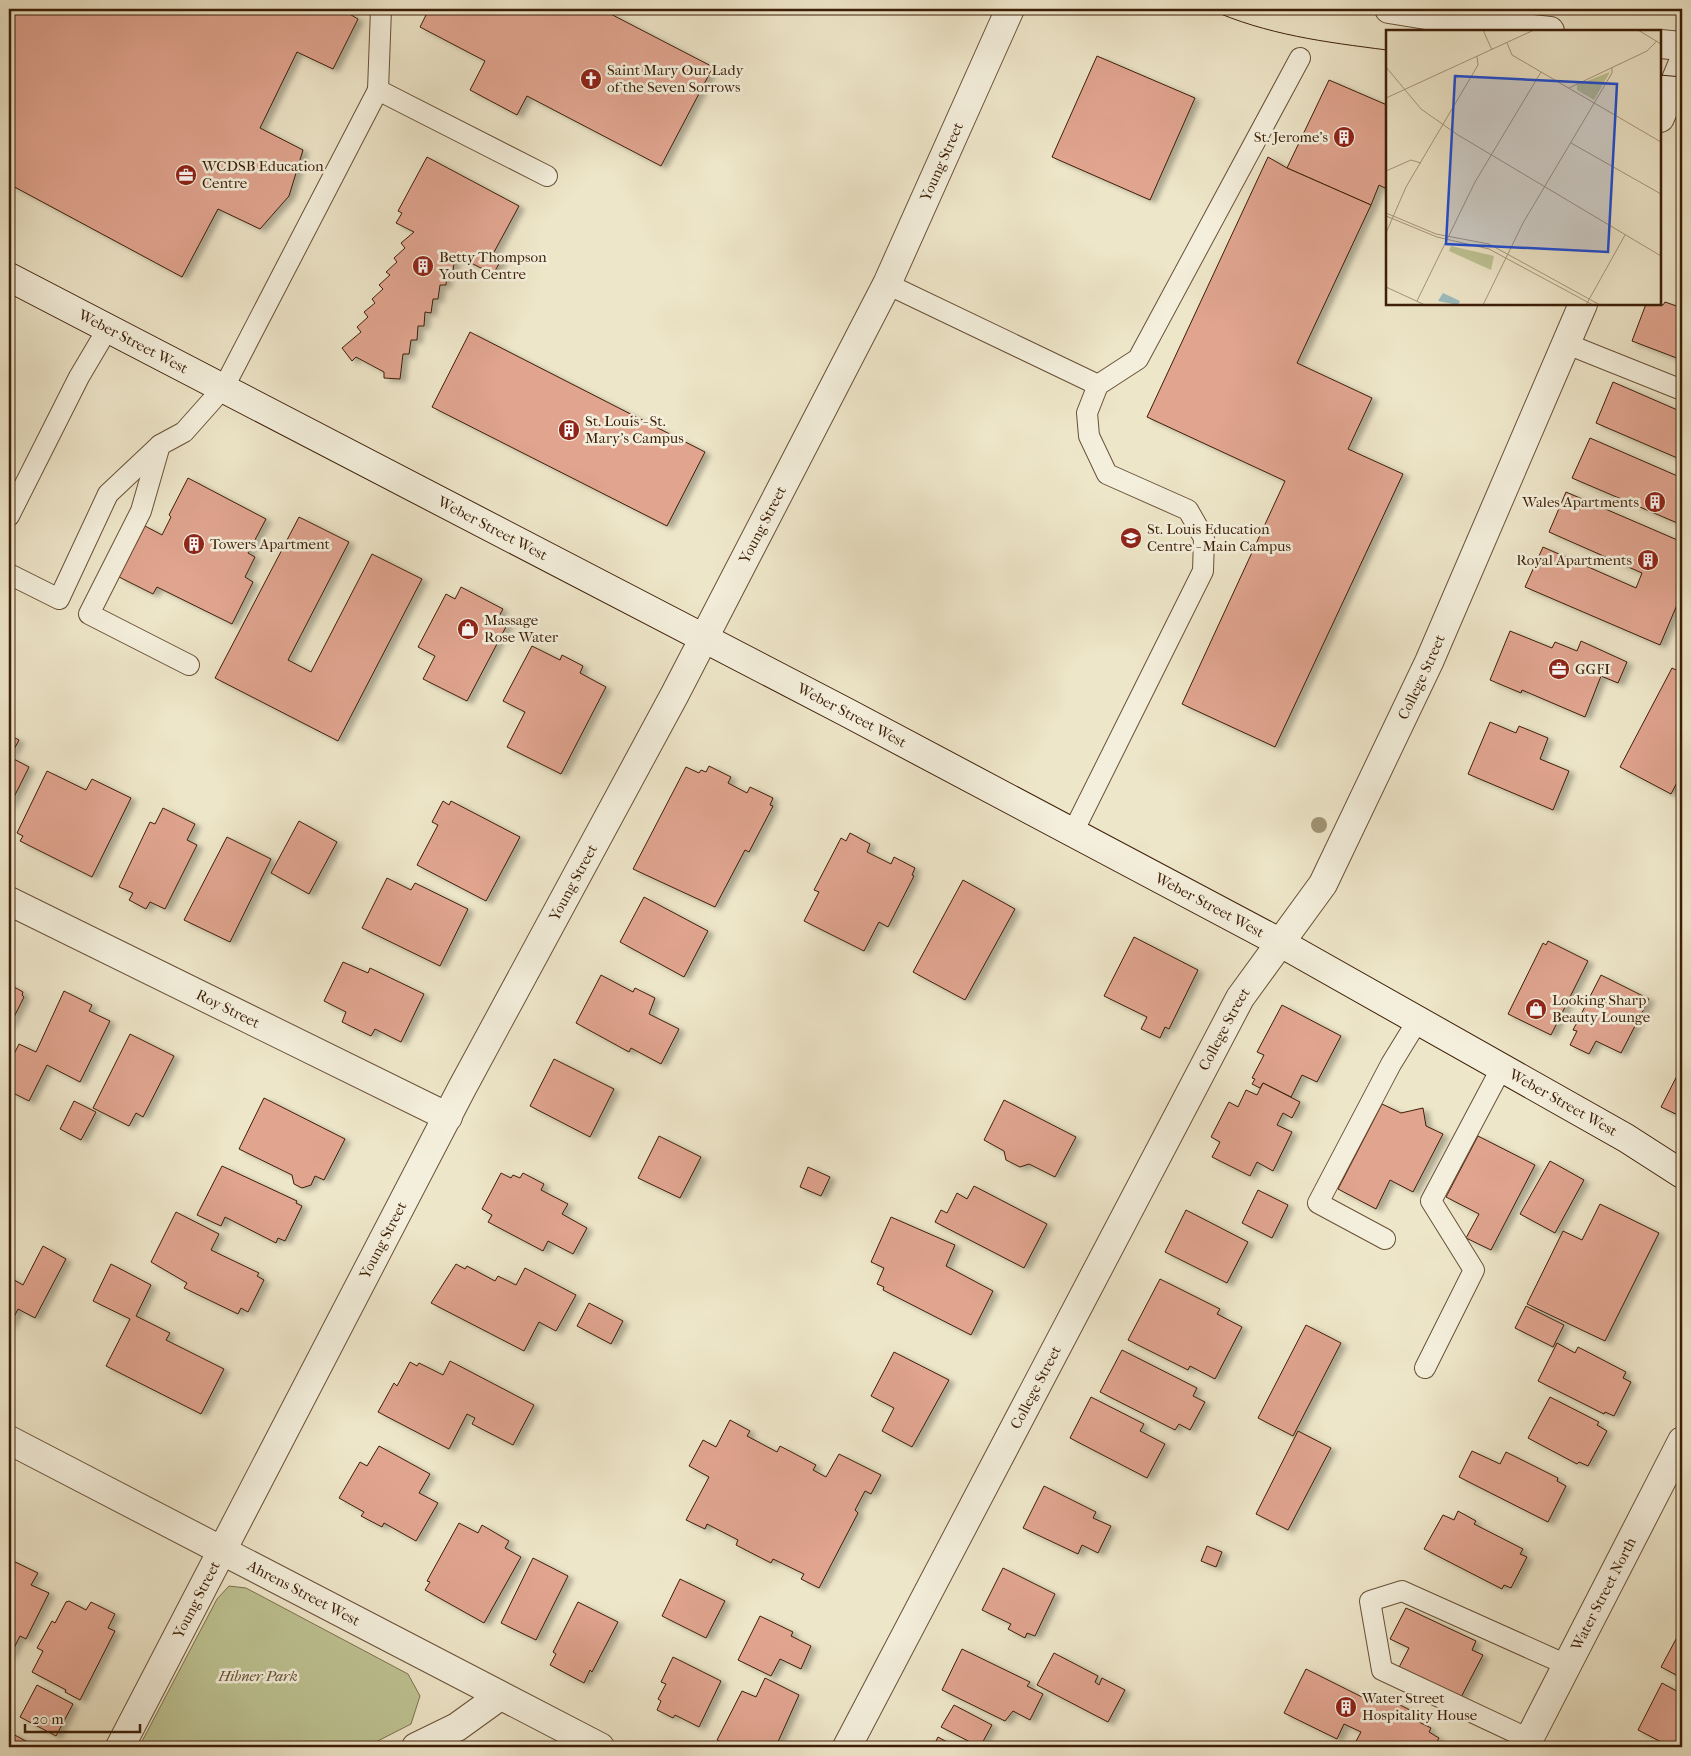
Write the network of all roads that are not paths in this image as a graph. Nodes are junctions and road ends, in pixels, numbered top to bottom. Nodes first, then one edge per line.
1 (381, 9) edge
2 (1010, 9) edge
3 (1389, 9) edge
4 (1541, 30) edge
5 (1661, 44) edge
6 (1682, 46) edge
7 (1300, 58) dead end
8 (1682, 65) edge
9 (378, 90) junction
10 (1661, 116) edge
11 (546, 176) dead end
12 (9, 277) edge
13 (887, 284) junction
14 (1583, 305) edge
15 (108, 328) junction
16 (1567, 344) junction
17 (1098, 385) junction
18 (224, 387) junction
19 (1682, 390) edge
20 (160, 445) junction
21 (9, 516) edge
22 (9, 574) edge
23 (704, 638) junction
24 (189, 665) dead end
25 (1073, 832) junction
26 (9, 901) edge
27 (1279, 942) junction
28 (1418, 1020) junction
29 (1502, 1067) junction
30 (448, 1117) junction
31 (1682, 1174) edge
32 (1385, 1239) dead end
33 (1425, 1368) dead end
34 (9, 1440) edge
35 (1682, 1441) edge
36 (222, 1550) junction
37 (1567, 1665) junction
38 (500, 1696) junction
39 (1527, 1743) edge
40 (120, 1747) edge
41 (416, 1747) edge
42 (600, 1747) edge
43 (847, 1747) edge

1 - 9 lane
2 - 13 street, Young Street
3 - 4 street
5 - 6 street
7 - 17 lane
8 - 10 street
9 - 11 lane
9 - 18 lane
12 - 15 street, Weber Street West
13 - 17 lane
13 - 23 street, Young Street
14 - 16 street, College Street
15 - 18 street, Weber Street West
15 - 21 lane
16 - 19 lane
16 - 27 street, College Street
17 - 25 lane
18 - 20 lane
18 - 23 street, Weber Street West
20 - 22 lane
20 - 24 lane
23 - 25 street, Weber Street West
23 - 30 street, Young Street
25 - 27 street, Weber Street West
26 - 30 street, Roy Street
27 - 28 street, Weber Street West
27 - 43 street, College Street
28 - 29 street, Weber Street West
28 - 32 lane
29 - 31 street, Weber Street West
29 - 33 lane
30 - 36 street, Young Street
34 - 36 street, Ahrens Street West
35 - 37 street, Water Street North
36 - 38 street, Ahrens Street West
36 - 40 street, Young Street
37 - 39 street, Water Street North
37 - 39 lane
38 - 41 street
38 - 42 street, Ahrens Street West

